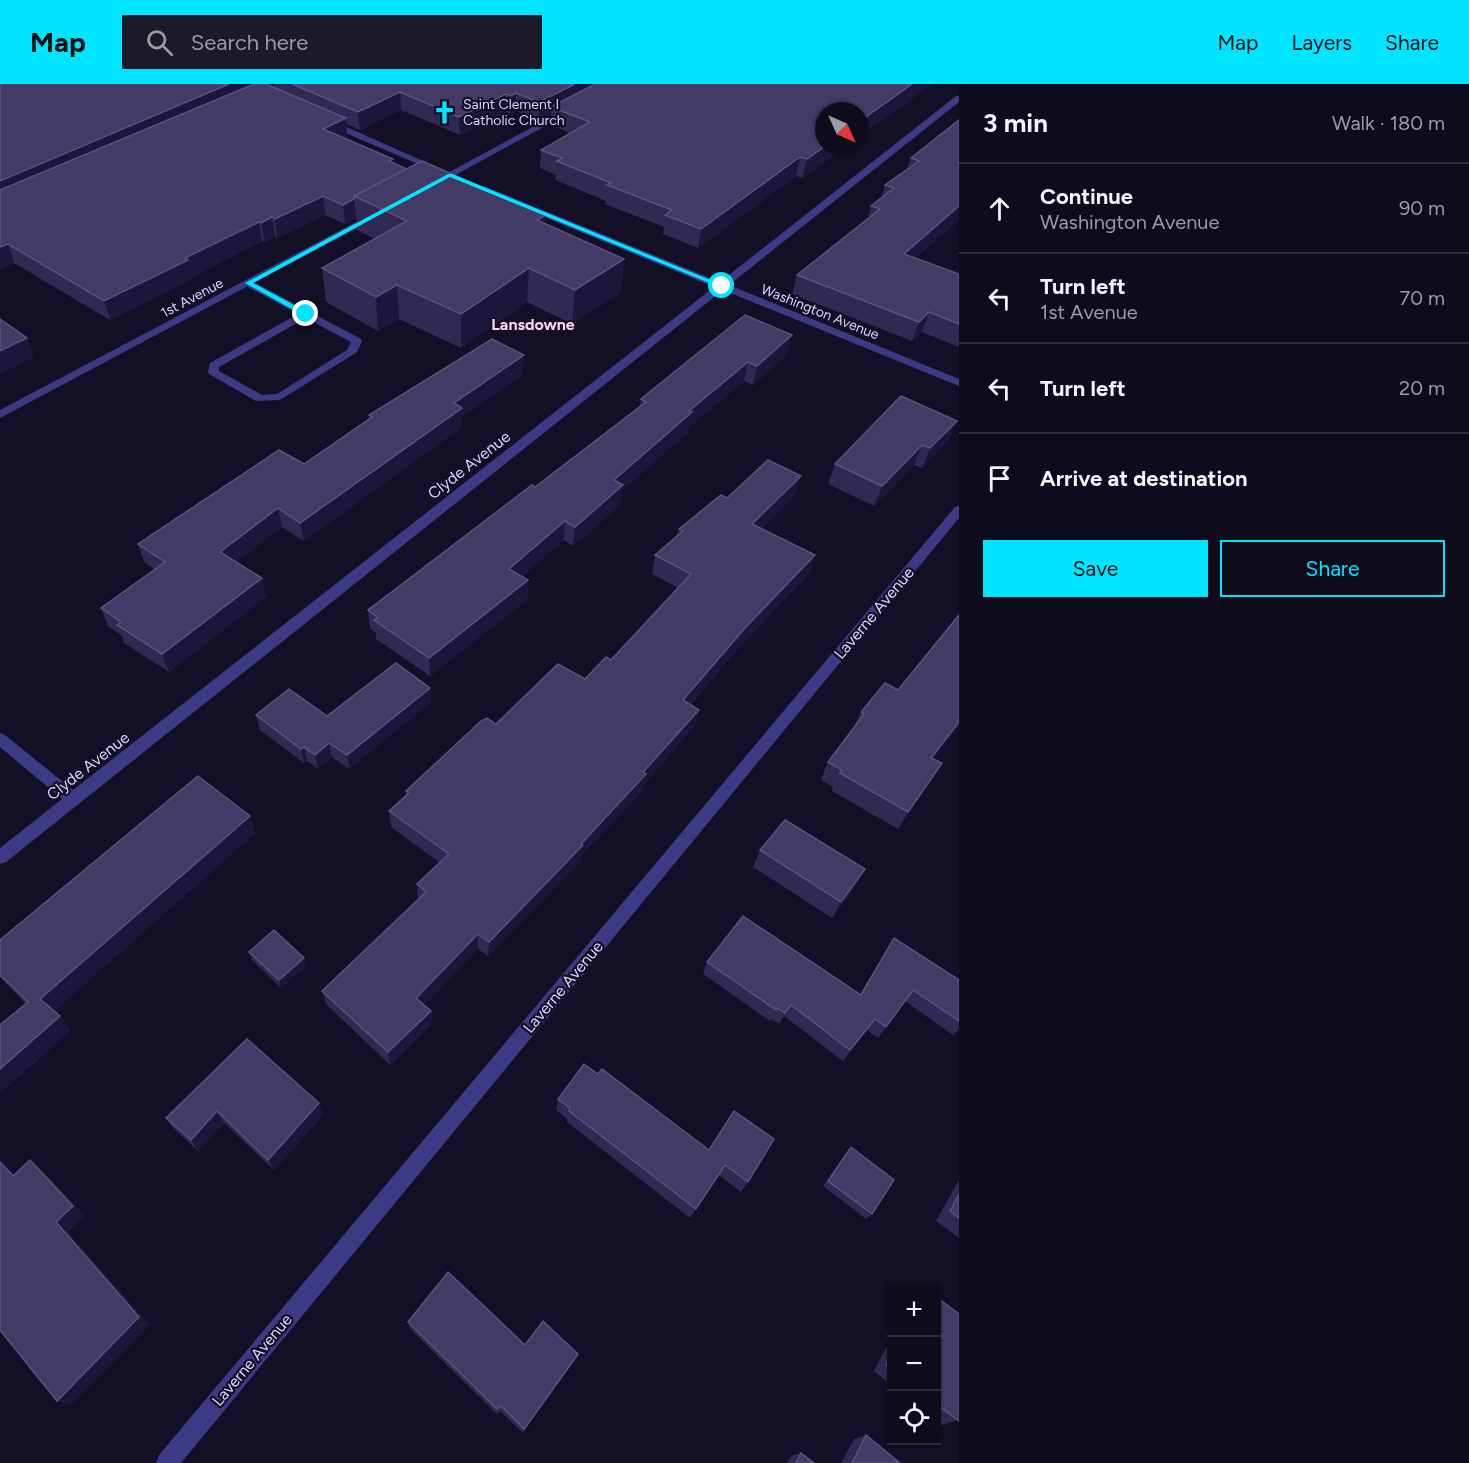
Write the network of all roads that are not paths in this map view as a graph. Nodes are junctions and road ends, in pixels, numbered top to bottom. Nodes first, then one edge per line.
1 (959, 98) edge
2 (576, 107) edge
3 (318, 118) edge
4 (450, 175) junction
5 (461, 179) edge
6 (472, 184) edge
7 (420, 191) edge
8 (379, 213) edge
9 (248, 283) junction
10 (722, 286) junction
11 (306, 314) junction
12 (959, 383) edge
13 (0, 415) edge
14 (959, 510) edge
15 (0, 739) edge
16 (73, 799) junction
17 (0, 857) edge
18 (167, 1463) edge

1 - 10 street, Clyde Avenue
2 - 4 street
3 - 4 street
4 - 5 street
4 - 7 street
6 - 10 street, Washington Avenue
8 - 9 street, 1st Avenue
9 - 11 street
9 - 13 street, 1st Avenue
10 - 12 street, Washington Avenue
10 - 16 street, Clyde Avenue
11 - 11 street
14 - 18 street, Laverne Avenue
15 - 16 street
16 - 17 street, Clyde Avenue

